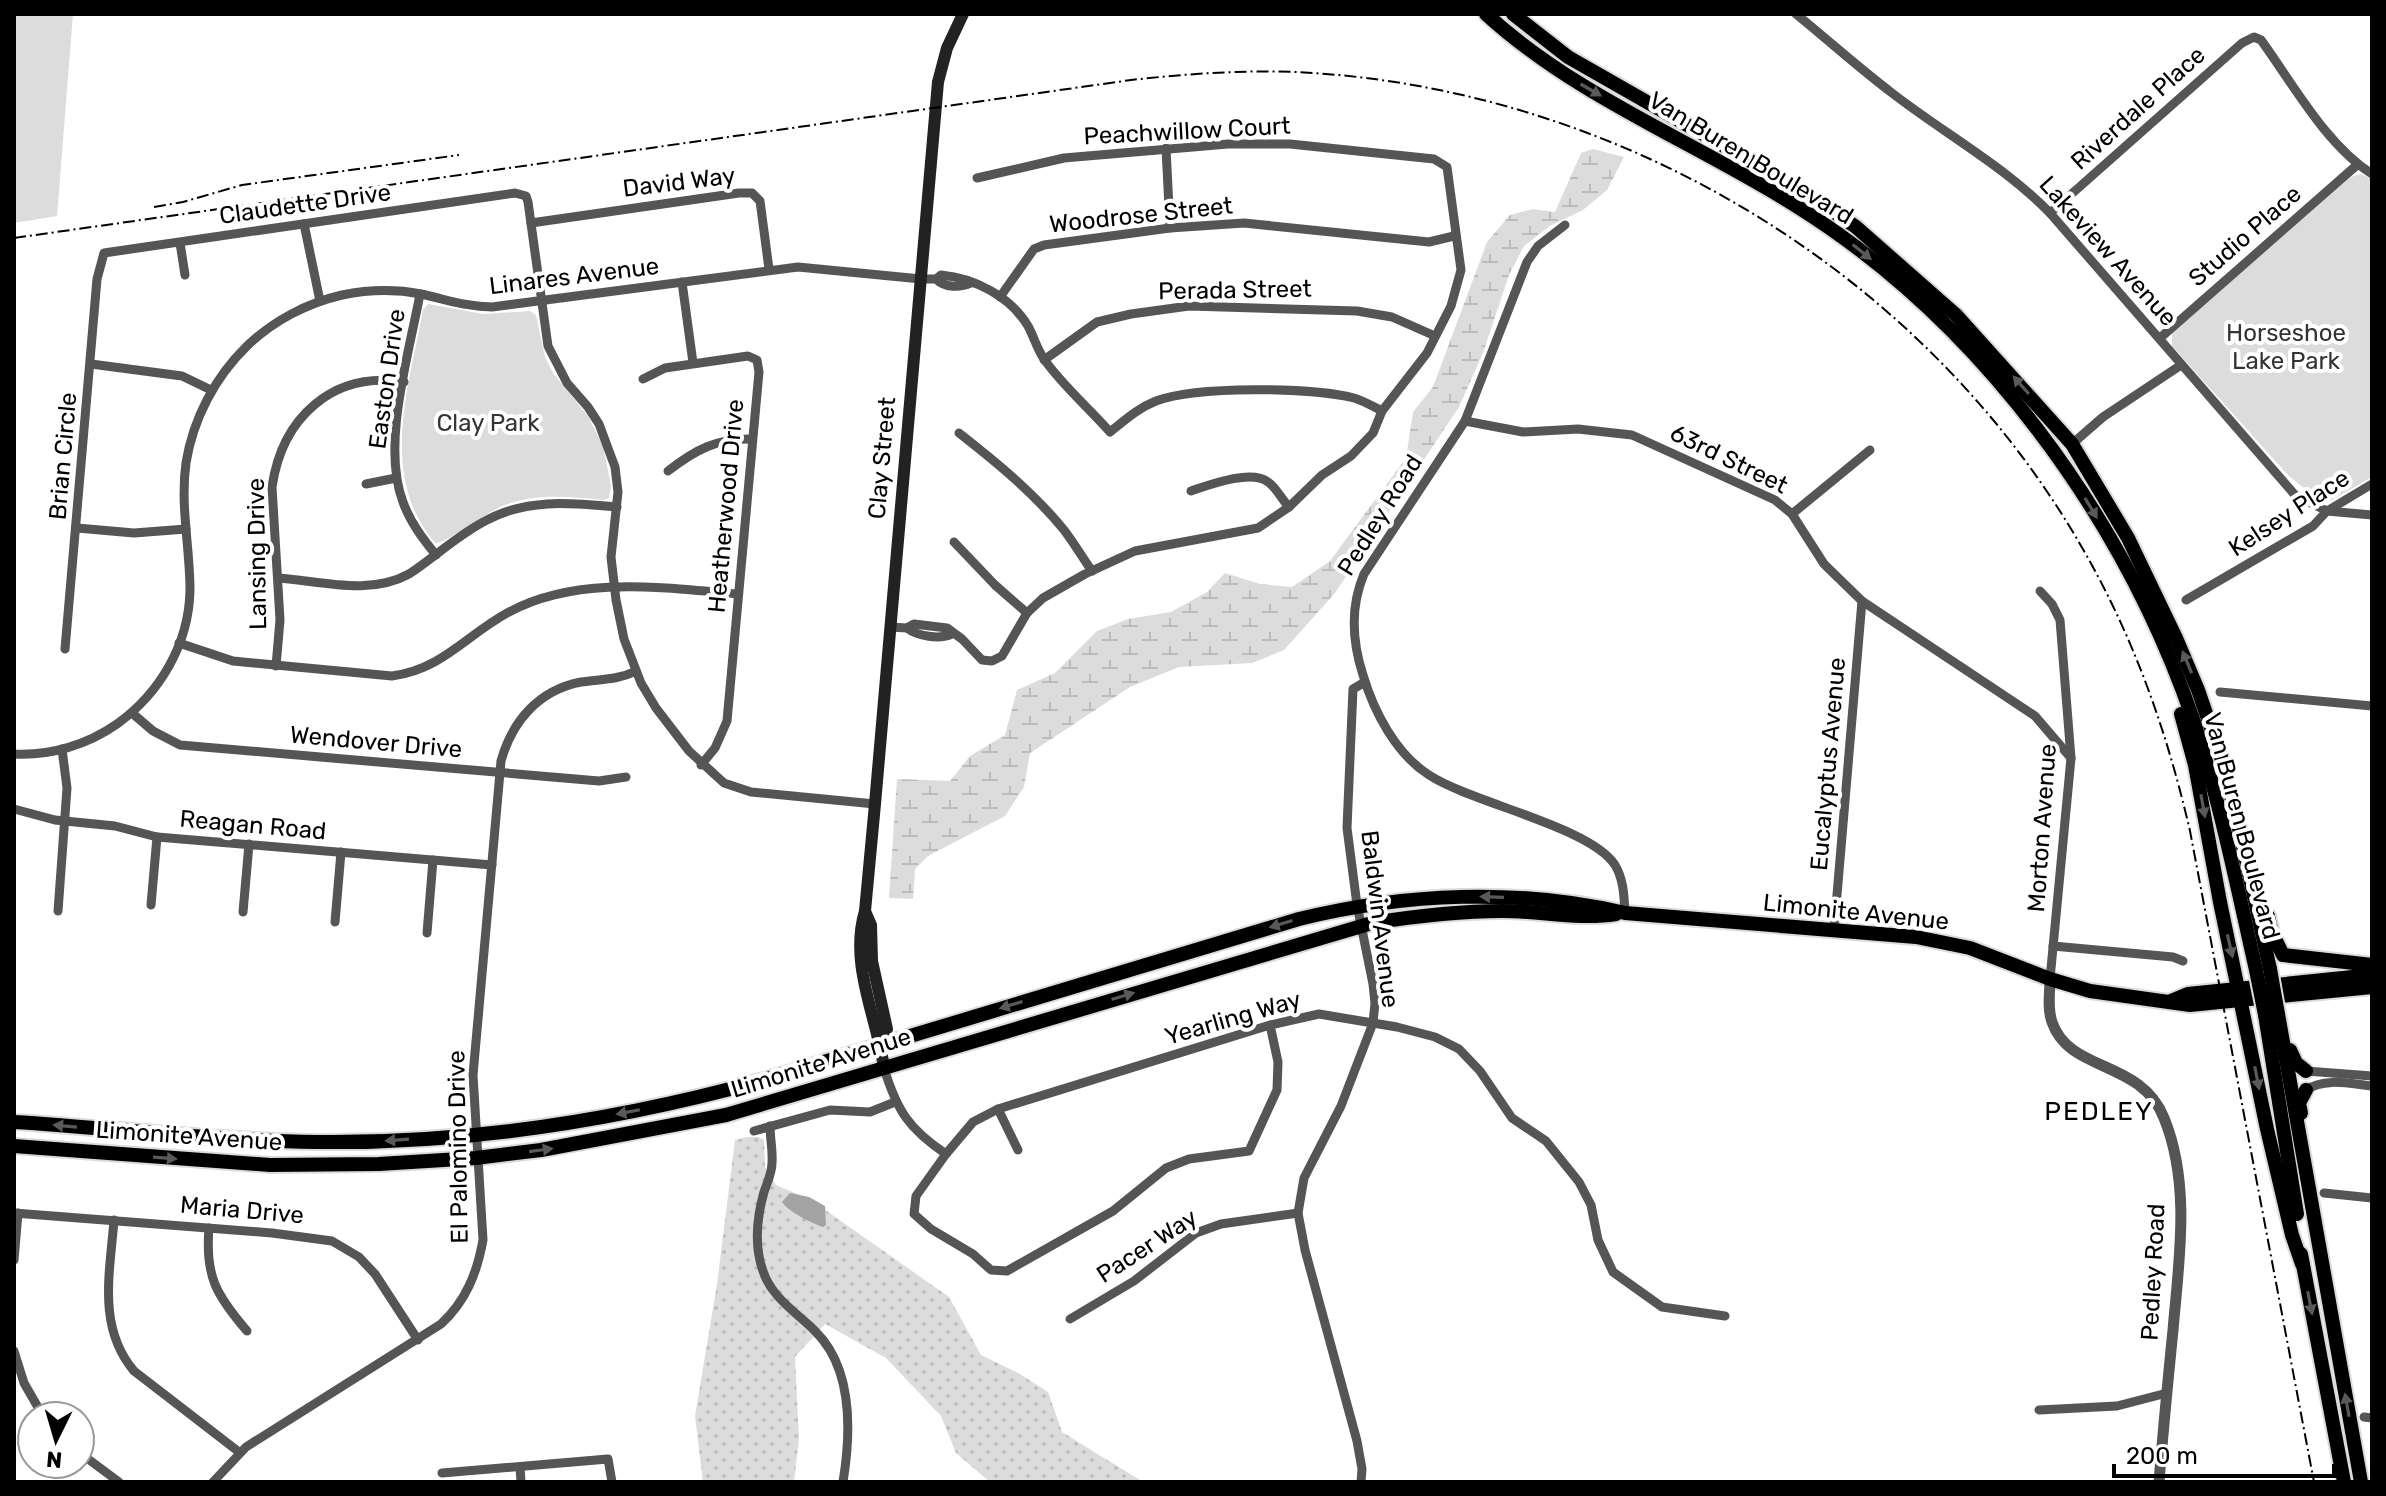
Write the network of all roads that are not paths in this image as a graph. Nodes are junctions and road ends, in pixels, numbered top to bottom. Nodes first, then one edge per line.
1 (963, 14) edge
2 (1486, 14) edge
3 (1513, 14) edge
4 (1796, 14) edge
5 (1166, 148) junction
6 (2357, 165) junction
7 (2372, 174) edge
8 (977, 178) dead end
9 (2050, 213) junction
10 (531, 223) junction
11 (304, 224) junction
12 (1565, 225) dead end
13 (1170, 228) junction
14 (1454, 236) junction
15 (180, 243) junction
16 (98, 267) joint
17 (769, 269) junction
18 (185, 275) dead end
19 (921, 279) junction
20 (682, 282) junction
21 (420, 294) junction
22 (1000, 297) junction
23 (320, 301) junction
24 (541, 302) junction
25 (1435, 336) junction
26 (2160, 338) junction
27 (1044, 360) junction
28 (693, 363) junction
29 (91, 364) junction
30 (2181, 365) junction
31 (643, 379) dead end
32 (404, 382) junction
33 (211, 390) junction
34 (1382, 411) junction
35 (1465, 421) junction
36 (959, 433) dead end
37 (752, 439) junction
38 (2049, 443) junction
39 (2072, 444) junction
40 (1870, 450) dead end
41 (668, 471) dead end
42 (396, 478) junction
43 (366, 484) dead end
44 (2372, 484) edge
45 (1191, 491) dead end
46 (617, 507) junction
47 (1289, 507) junction
48 (2327, 511) junction
49 (1792, 514) junction
50 (2372, 515) edge
51 (77, 528) junction
52 (186, 529) junction
53 (954, 542) dead end
54 (436, 555) junction
55 (1092, 571) junction
56 (278, 578) junction
57 (615, 588) junction
58 (2040, 591) dead end
59 (738, 594) junction
60 (2186, 600) dead end
61 (1862, 601) junction
62 (1027, 613) junction
63 (890, 627) junction
64 (179, 643) junction
65 (65, 649) dead end
66 (276, 666) junction
67 (636, 671) junction
68 (2175, 676) junction
69 (1365, 682) junction
70 (2220, 692) dead end
71 (2372, 706) edge
72 (132, 713) junction
73 (62, 749) junction
74 (14, 754) edge
75 (2071, 758) junction
76 (701, 765) junction
77 (499, 772) junction
78 (626, 777) dead end
79 (875, 804) junction
80 (14, 809) edge
81 (65, 821) junction
82 (157, 837) junction
83 (249, 844) junction
84 (341, 852) junction
85 (433, 860) junction
86 (492, 865) junction
87 (2251, 876) junction
88 (151, 905) dead end
89 (1357, 905) junction
90 (58, 911) dead end
91 (243, 912) dead end
92 (1625, 913) junction
93 (335, 922) dead end
94 (1361, 925) junction
95 (1834, 930) junction
96 (427, 933) dead end
97 (2053, 946) junction
98 (2183, 961) dead end
99 (2372, 965) edge
100 (2263, 969) junction
101 (2372, 975) edge
102 (1098, 979) junction
103 (2050, 979) junction
104 (2372, 987) edge
105 (2241, 995) junction
106 (2272, 1014) junction
107 (1373, 1023) junction
108 (1270, 1025) junction
109 (995, 1034) junction
110 (881, 1045) junction
111 (884, 1068) junction
112 (2306, 1071) joint
113 (2372, 1076) edge
114 (2372, 1086) edge
115 (2306, 1090) joint
116 (895, 1102) junction
117 (998, 1109) junction
118 (14, 1122) edge
119 (770, 1126) junction
120 (754, 1131) dead end
121 (475, 1135) junction
122 (14, 1146) edge
123 (1018, 1150) dead end
124 (946, 1154) junction
125 (476, 1158) junction
126 (2307, 1173) junction
127 (2324, 1193) dead end
128 (2372, 1198) edge
129 (16, 1213) edge
130 (1298, 1213) junction
131 (114, 1220) junction
132 (209, 1228) junction
133 (14, 1260) edge
134 (2302, 1264) junction
135 (1725, 1316) dead end
136 (1070, 1319) dead end
137 (247, 1331) dead end
138 (418, 1340) junction
139 (14, 1351) edge
140 (2167, 1393) junction
141 (32, 1400) edge
142 (2039, 1410) dead end
143 (239, 1452) junction
144 (520, 1467) junction
145 (442, 1473) dead end
146 (104, 1478) edge
147 (119, 1482) edge
148 (213, 1482) edge
149 (521, 1482) edge
150 (612, 1482) edge
151 (843, 1482) edge
152 (1361, 1482) edge
153 (2159, 1482) edge
154 (2344, 1482) edge
155 (2361, 1482) edge

1 - 19 main road, Clay Street
2 -> 38 main road, Van Buren Boulevard
39 -> 3 main road, Van Buren Boulevard
4 - 9 street, Lakeview Avenue
5 - 8 street, Peachwillow Court
5 - 13 street
5 - 14 street, Peachwillow Court
6 - 7 street
6 - 9 street, Riverdale Place
6 - 26 street, Studio Place
9 - 26 street, Lakeview Avenue
10 - 11 street, Claudette Drive
10 - 17 street, David Way
10 - 24 street
11 - 15 street, Claudette Drive
11 - 23 street
12 - 35 street, Pedley Road
13 - 14 street, Woodrose Street
13 - 22 street, Woodrose Street
14 - 25 street
15 - 16 street, Claudette Drive
15 - 18 street
16 - 29 street, Brian Circle
17 - 19 street, Linares Avenue
17 - 20 street, Linares Avenue
19 - 22 street, Linares Avenue
19 - 63 main road, Clay Street
20 - 24 street, Linares Avenue
20 - 28 street
21 - 23 street, Linares Avenue
21 - 24 street, Linares Avenue
21 - 32 street, Easton Drive
22 - 27 street
23 - 33 street, Linares Avenue
24 - 46 street
25 - 27 street, Perada Street
25 - 34 street
26 - 30 street, Lakeview Avenue
27 - 34 street
28 - 31 street, Heatherwood Drive
28 - 37 street, Heatherwood Drive
29 - 33 street
29 - 51 street, Brian Circle
30 - 39 street
30 - 48 street, Lakeview Avenue
32 - 42 street, Easton Drive
32 - 56 street, Lansing Drive
33 - 52 street, Linares Avenue
34 - 47 street
35 - 49 street, 63rd Street
35 - 69 street, Pedley Road
36 - 55 street
37 - 41 street
37 - 59 street, Heatherwood Drive
38 - 39 main road
38 -> 68 main road, Van Buren Boulevard
87 -> 39 main road, Van Buren Boulevard
40 - 49 street
42 - 43 street
42 - 54 street, Easton Drive
44 - 48 street, Kelsey Place
45 - 47 street
46 - 54 street
46 - 57 street
47 - 55 street
48 - 50 street
48 - 60 street, Kelsey Place
49 - 61 street, 63rd Street
51 - 52 street
51 - 65 street, Brian Circle
52 - 64 street, Linares Avenue
53 - 62 street
54 - 56 street
55 - 62 street
56 - 66 street, Lansing Drive
57 - 59 street
57 - 66 street
57 - 67 street
58 - 75 street, Morton Avenue
59 - 76 street, Heatherwood Drive
61 - 75 street, 63rd Street
61 - 95 street, Eucalyptus Avenue
62 - 63 street
63 - 79 main road, Clay Street
64 - 66 street
64 - 72 street, Linares Avenue
67 - 76 street
67 - 77 street, El Palomino Drive
68 - 100 main road, Van Buren Boulevard
68 -> 105 main road
69 - 89 street, Baldwin Avenue
69 - 92 street, Pedley Road
70 - 71 street
72 - 73 street, Linares Avenue
72 - 77 street, Wendover Drive
73 - 74 street, Linares Avenue
73 - 81 street
75 - 97 street, Morton Avenue
76 - 79 street
77 - 78 street, Wendover Drive
77 - 86 street, El Palomino Drive
79 - 110 main road, Clay Street
80 - 81 street, Reagan Road
81 - 82 street, Reagan Road
81 - 90 street
82 - 83 street, Reagan Road
82 - 88 street
83 - 84 street, Reagan Road
83 - 91 street
84 - 85 street, Reagan Road
84 - 93 street
85 - 86 street, Reagan Road
85 - 96 street
86 - 121 street, El Palomino Drive
87 - 99 main road
87 - 100 main road, Van Buren Boulevard
92 -> 89 main road, Limonite Avenue
89 - 94 street, Baldwin Avenue
89 -> 102 main road, Limonite Avenue
92 - 94 main road, Limonite Avenue
92 - 95 main road, Limonite Avenue
94 - 107 street, Baldwin Avenue
109 -> 94 main road, Limonite Avenue
95 - 103 main road, Limonite Avenue
97 - 98 street
97 - 103 street, Morton Avenue
100 - 106 main road, Van Buren Boulevard, bridge
101 - 105 main road, Limonite Avenue
102 - 109 main road
102 -> 110 main road, Limonite Avenue
103 - 105 main road, Limonite Avenue
103 - 140 street, Pedley Road
104 - 105 main road, Limonite Avenue
105 -> 134 main road
106 - 112 main road
106 - 126 main road, Van Buren Boulevard
106 - 134 main road, Van Buren Boulevard
107 - 108 street, Yearling Way
107 - 130 street, Baldwin Avenue
107 - 135 street, Yearling Way
108 - 117 street, Yearling Way
108 - 124 street, Yearling Way
109 - 111 main road, Limonite Avenue
110 - 111 main road, Clay Street
110 -> 121 main road, Limonite Avenue
111 - 116 street, Clay Street
125 -> 111 main road, Limonite Avenue
112 - 113 street
114 - 115 street
115 - 126 main road
116 - 119 street
116 - 124 street, Clay Street
117 - 123 street
117 - 124 street, Yearling Way
121 -> 118 main road, Limonite Avenue
119 - 120 street
119 - 151 street
121 - 125 street, El Palomino Drive
122 -> 125 main road, Limonite Avenue
125 - 138 street, El Palomino Drive
155 -> 126 main road, Van Buren Boulevard
127 - 128 street
129 - 131 street, Maria Drive
129 - 133 street
130 - 136 street, Pacer Way
130 - 152 street, Baldwin Avenue
131 - 132 street, Maria Drive
131 - 143 street
132 - 137 street
132 - 138 street, Maria Drive
134 -> 154 main road, Van Buren Boulevard
138 - 143 street, El Palomino Drive
139 - 141 street
140 - 142 street
140 - 153 street, Pedley Road
143 - 148 street, El Palomino Drive
144 - 145 street
144 - 149 street
144 - 150 street
146 - 147 street

